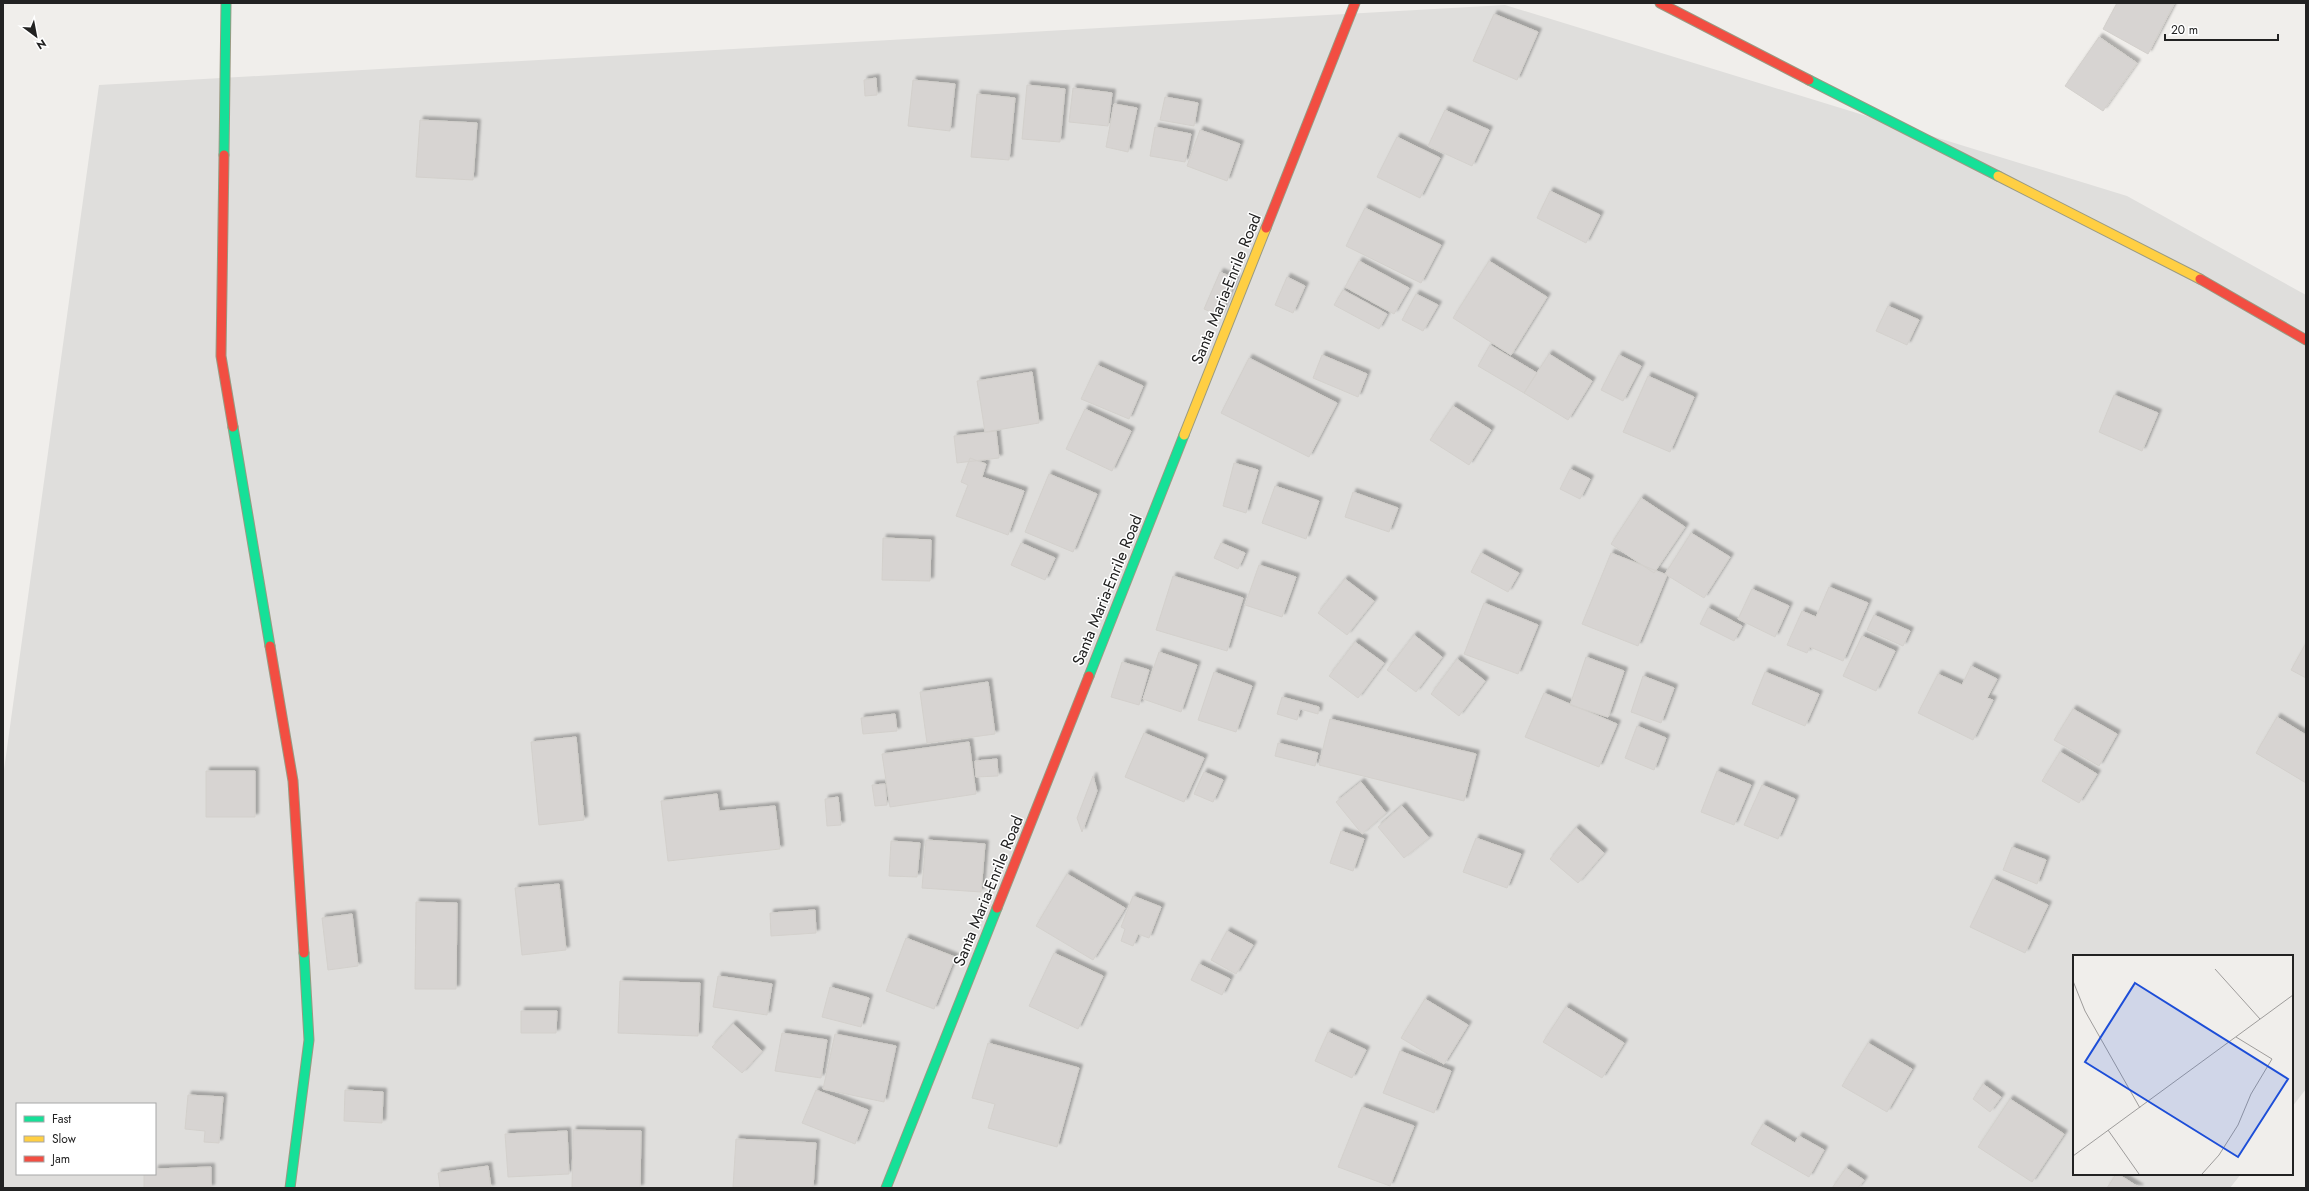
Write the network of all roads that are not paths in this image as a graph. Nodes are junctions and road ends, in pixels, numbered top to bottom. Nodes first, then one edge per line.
1 (226, 3) edge
2 (1356, 3) edge
3 (1660, 3) edge
4 (2306, 340) edge
5 (290, 1188) edge
6 (886, 1188) edge

1 - 5 street
2 - 6 street, Santa Maria-Enrile Road
3 - 4 street

